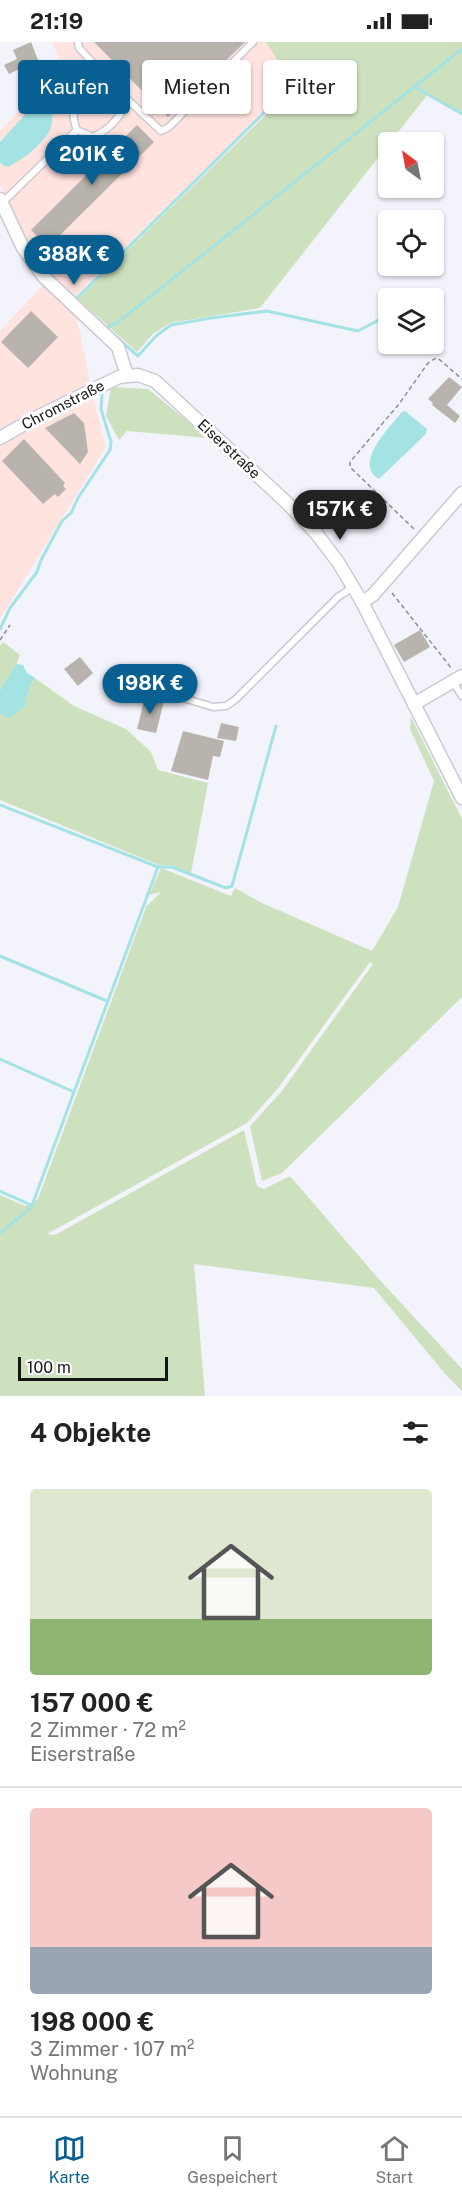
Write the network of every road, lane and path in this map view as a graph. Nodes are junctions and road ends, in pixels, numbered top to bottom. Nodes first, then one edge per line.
1 (78, 42) edge
2 (254, 42) edge
3 (90, 60) edge
4 (130, 102) edge
5 (72, 114) edge
6 (121, 114) edge
7 (76, 130) junction
8 (1, 201) edge
9 (127, 375) junction
10 (462, 379) edge
11 (0, 438) edge
12 (462, 493) edge
13 (423, 538) junction
14 (384, 583) junction
15 (353, 587) junction
16 (362, 602) junction
17 (10, 625) dead end
18 (0, 640) edge
19 (113, 672) dead end
20 (458, 679) edge
21 (462, 696) edge
22 (414, 704) junction
23 (462, 798) edge

1 - 3 lane
2 - 4 lane
5 - 7 lane
6 - 7 lane
7 - 8 lane
8 - 9 street
9 - 11 street, Chromstraße
9 - 15 street, Eiserstraße
10 - 13 path
12 - 13 street
13 - 14 street
14 - 16 street
14 - 20 path
15 - 16 street, Eiserstraße
15 - 19 lane
16 - 22 street, Eiserstraße
17 - 18 path
20 - 21 lane
20 - 22 street
22 - 23 street, Eiserstraße

